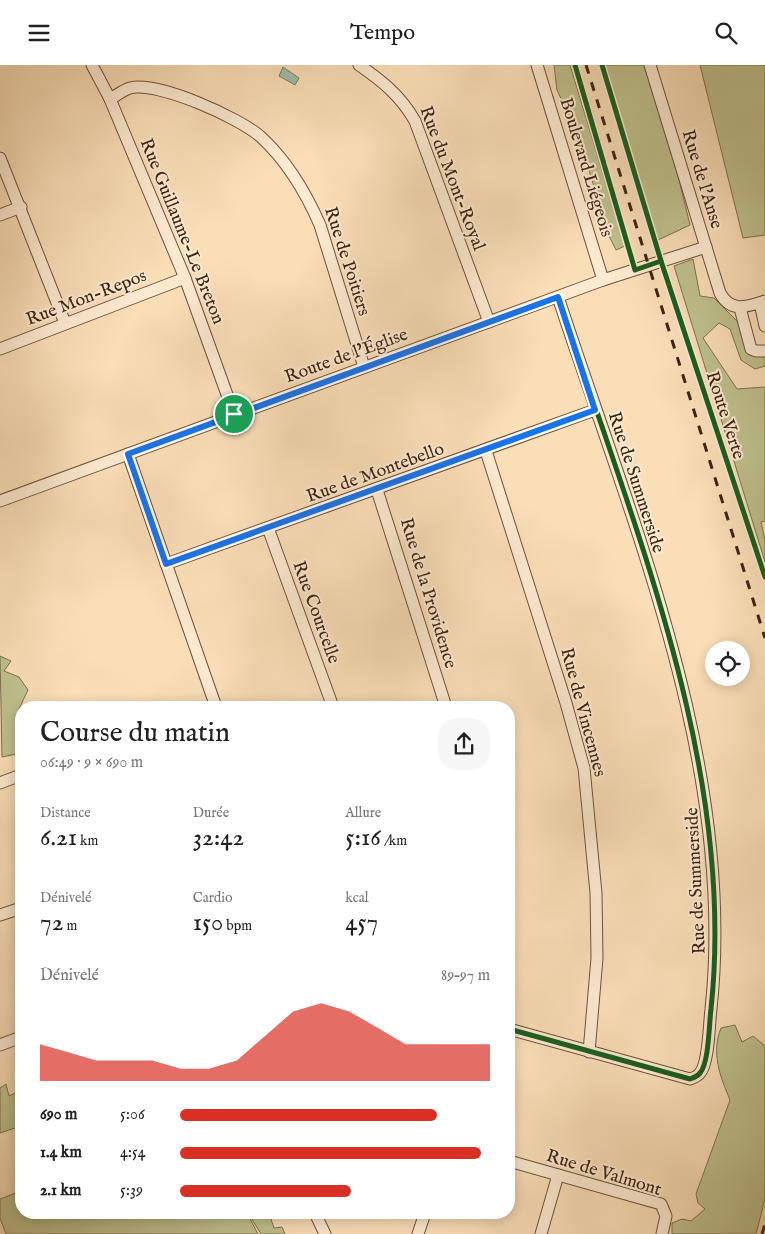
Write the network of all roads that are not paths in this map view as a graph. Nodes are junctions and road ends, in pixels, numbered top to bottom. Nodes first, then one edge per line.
1 (92, 65) edge
2 (359, 65) edge
3 (537, 65) edge
4 (650, 65) edge
5 (110, 99) junction
6 (0, 158) edge
7 (21, 207) junction
8 (0, 215) edge
9 (706, 247) junction
10 (185, 278) junction
11 (603, 280) junction
12 (558, 297) junction
13 (762, 302) edge
14 (740, 308) junction
15 (489, 322) junction
16 (65, 323) junction
17 (765, 326) edge
18 (0, 349) edge
19 (765, 351) edge
20 (364, 367) junction
21 (595, 410) junction
22 (234, 414) junction
23 (486, 451) junction
24 (128, 454) junction
25 (377, 490) junction
26 (0, 501) edge
27 (268, 528) junction
28 (166, 564) junction
29 (210, 701) edge
30 (331, 701) edge
31 (444, 701) edge
32 (15, 777) edge
33 (0, 783) edge
34 (15, 910) edge
35 (0, 915) edge
36 (515, 1031) edge
37 (15, 1039) edge
38 (0, 1045) edge
39 (590, 1052) junction
40 (515, 1163) edge
41 (558, 1175) junction
42 (318, 1219) edge
43 (422, 1219) edge
44 (325, 1234) edge
45 (418, 1234) edge
46 (541, 1234) edge
47 (662, 1234) edge

1 - 5 street, Rue Guillaume-Le Breton
2 - 15 street, Rue du Mont-Royal
3 - 11 street, Boulevard Liégeois
4 - 9 street, Rue de l'Anse
5 - 10 street, Rue Guillaume-Le Breton
5 - 20 street, Rue de Poitiers
6 - 7 street
7 - 8 street
7 - 16 street
9 - 11 street, Route de l'Église
9 - 14 street, Rue de l'Anse
10 - 16 street, Rue Mon-Repos
10 - 22 street, Rue Guillaume-Le Breton
11 - 12 street, Route de l'Église
12 - 15 street, Route de l'Église
12 - 21 street, Rue de Summerside
13 - 14 street
13 - 17 street
14 - 19 street
15 - 20 street, Route de l'Église
16 - 18 street, Rue Mon-Repos
20 - 22 street, Route de l'Église
21 - 23 street, Rue de Montebello
21 - 39 street, Rue de Summerside
22 - 24 street, Route de l'Église
23 - 25 street, Rue de Montebello
23 - 39 street, Rue de Vincennes
24 - 26 street, Route de l'Église
24 - 28 street
25 - 27 street, Rue de Montebello
25 - 31 street, Rue de la Providence
27 - 28 street, Rue de Montebello
27 - 30 street, Rue Courcelle
28 - 29 street
32 - 33 street
34 - 35 street
36 - 39 street, Rue de Summerside
37 - 38 street
40 - 41 street, Rue de Valmont
41 - 46 street
41 - 47 street, Rue de Valmont
42 - 44 street
43 - 45 street

